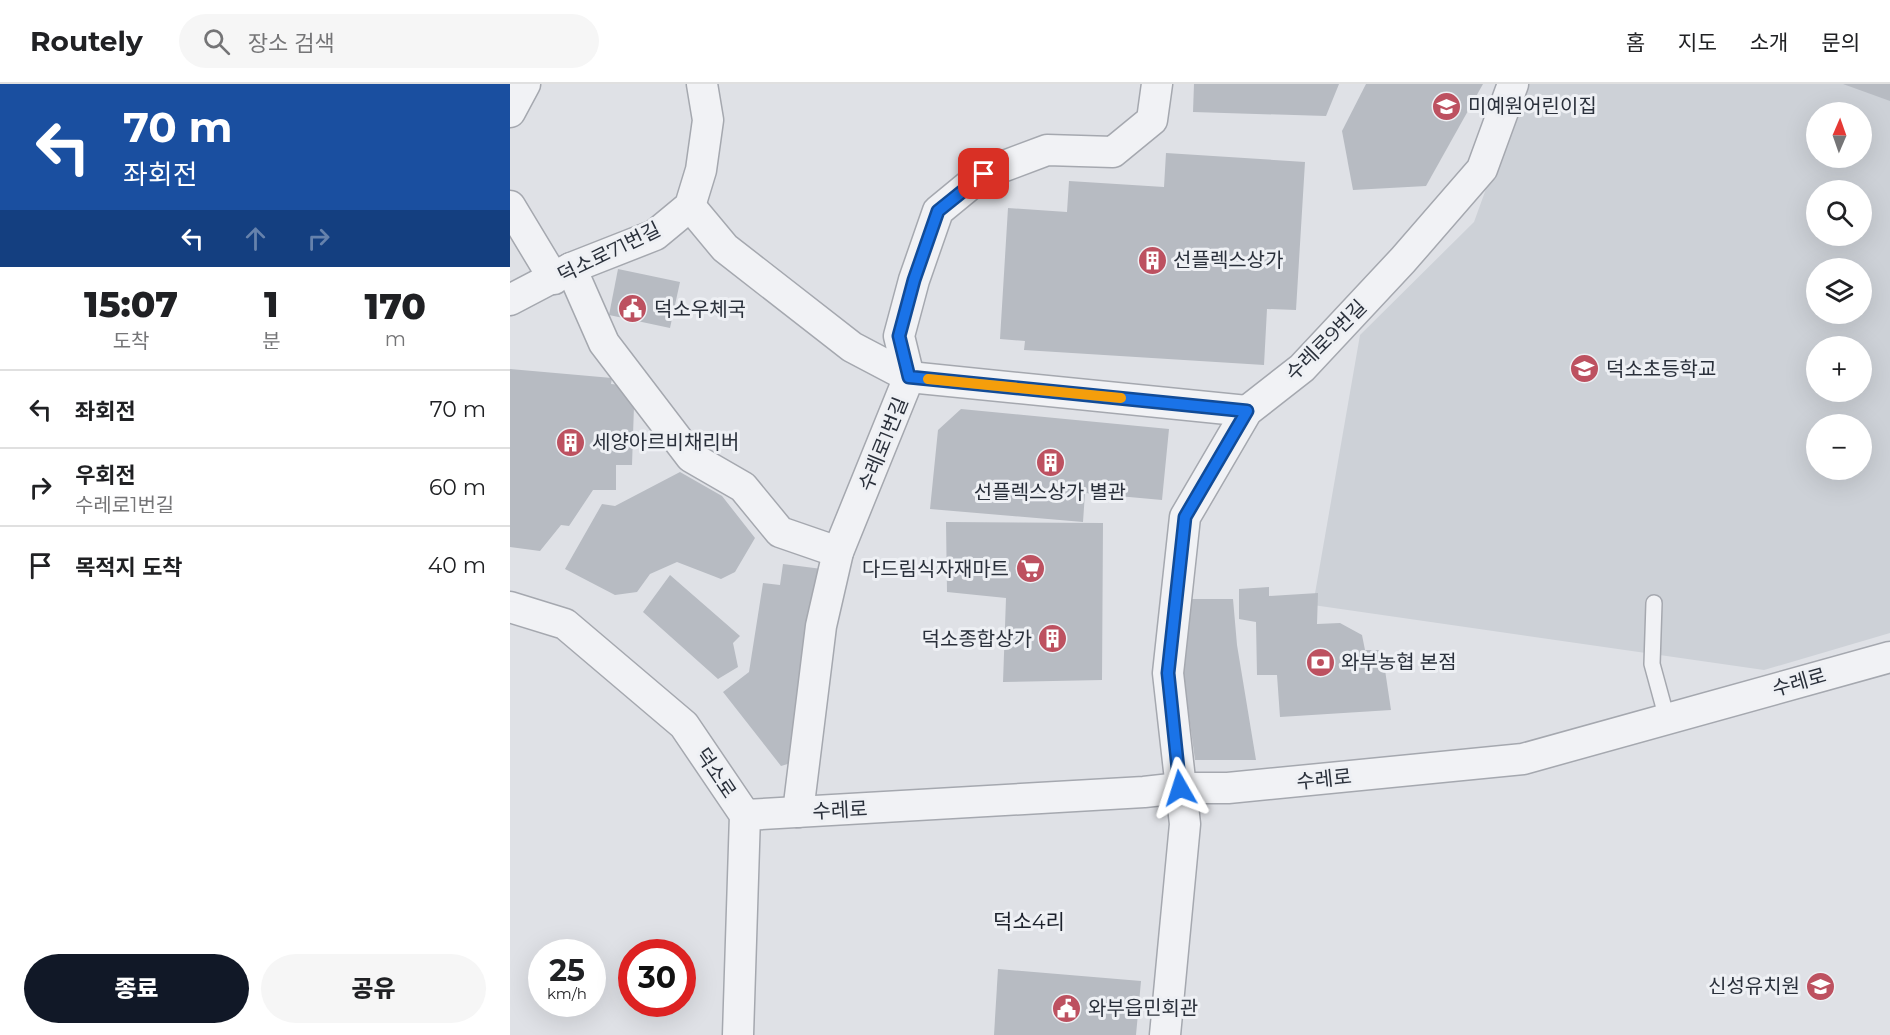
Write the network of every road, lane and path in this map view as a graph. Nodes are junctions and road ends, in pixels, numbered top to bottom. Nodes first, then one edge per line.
1 (525, 84) edge
2 (702, 84) edge
3 (1157, 84) edge
4 (1513, 84) edge
5 (510, 112) edge
6 (510, 206) edge
7 (690, 206) junction
8 (562, 274) junction
9 (510, 300) edge
10 (909, 377) junction
11 (1247, 411) junction
12 (838, 552) junction
13 (1653, 603) dead end
14 (510, 607) edge
15 (1890, 657) edge
16 (1666, 719) junction
17 (1180, 788) junction
18 (798, 812) junction
19 (745, 815) junction
20 (738, 1035) edge
21 (1165, 1035) edge

1 - 5 street
2 - 7 street
3 - 10 street, 수레로1번길
4 - 11 street, 수레로9번길
6 - 8 street
7 - 8 street, 덕소로71번길
7 - 10 street
8 - 9 street, 덕소로71번길
8 - 12 street
10 - 11 street
10 - 12 street, 수레로1번길
11 - 17 street, 수레로9번길
12 - 18 street, 수레로1번길
13 - 16 lane
14 - 19 street, 덕소로
15 - 16 street, 수레로
16 - 17 street, 수레로
17 - 18 street, 수레로
17 - 21 street, 수레로9번길
18 - 19 street, 수레로
19 - 20 street, 덕소로

